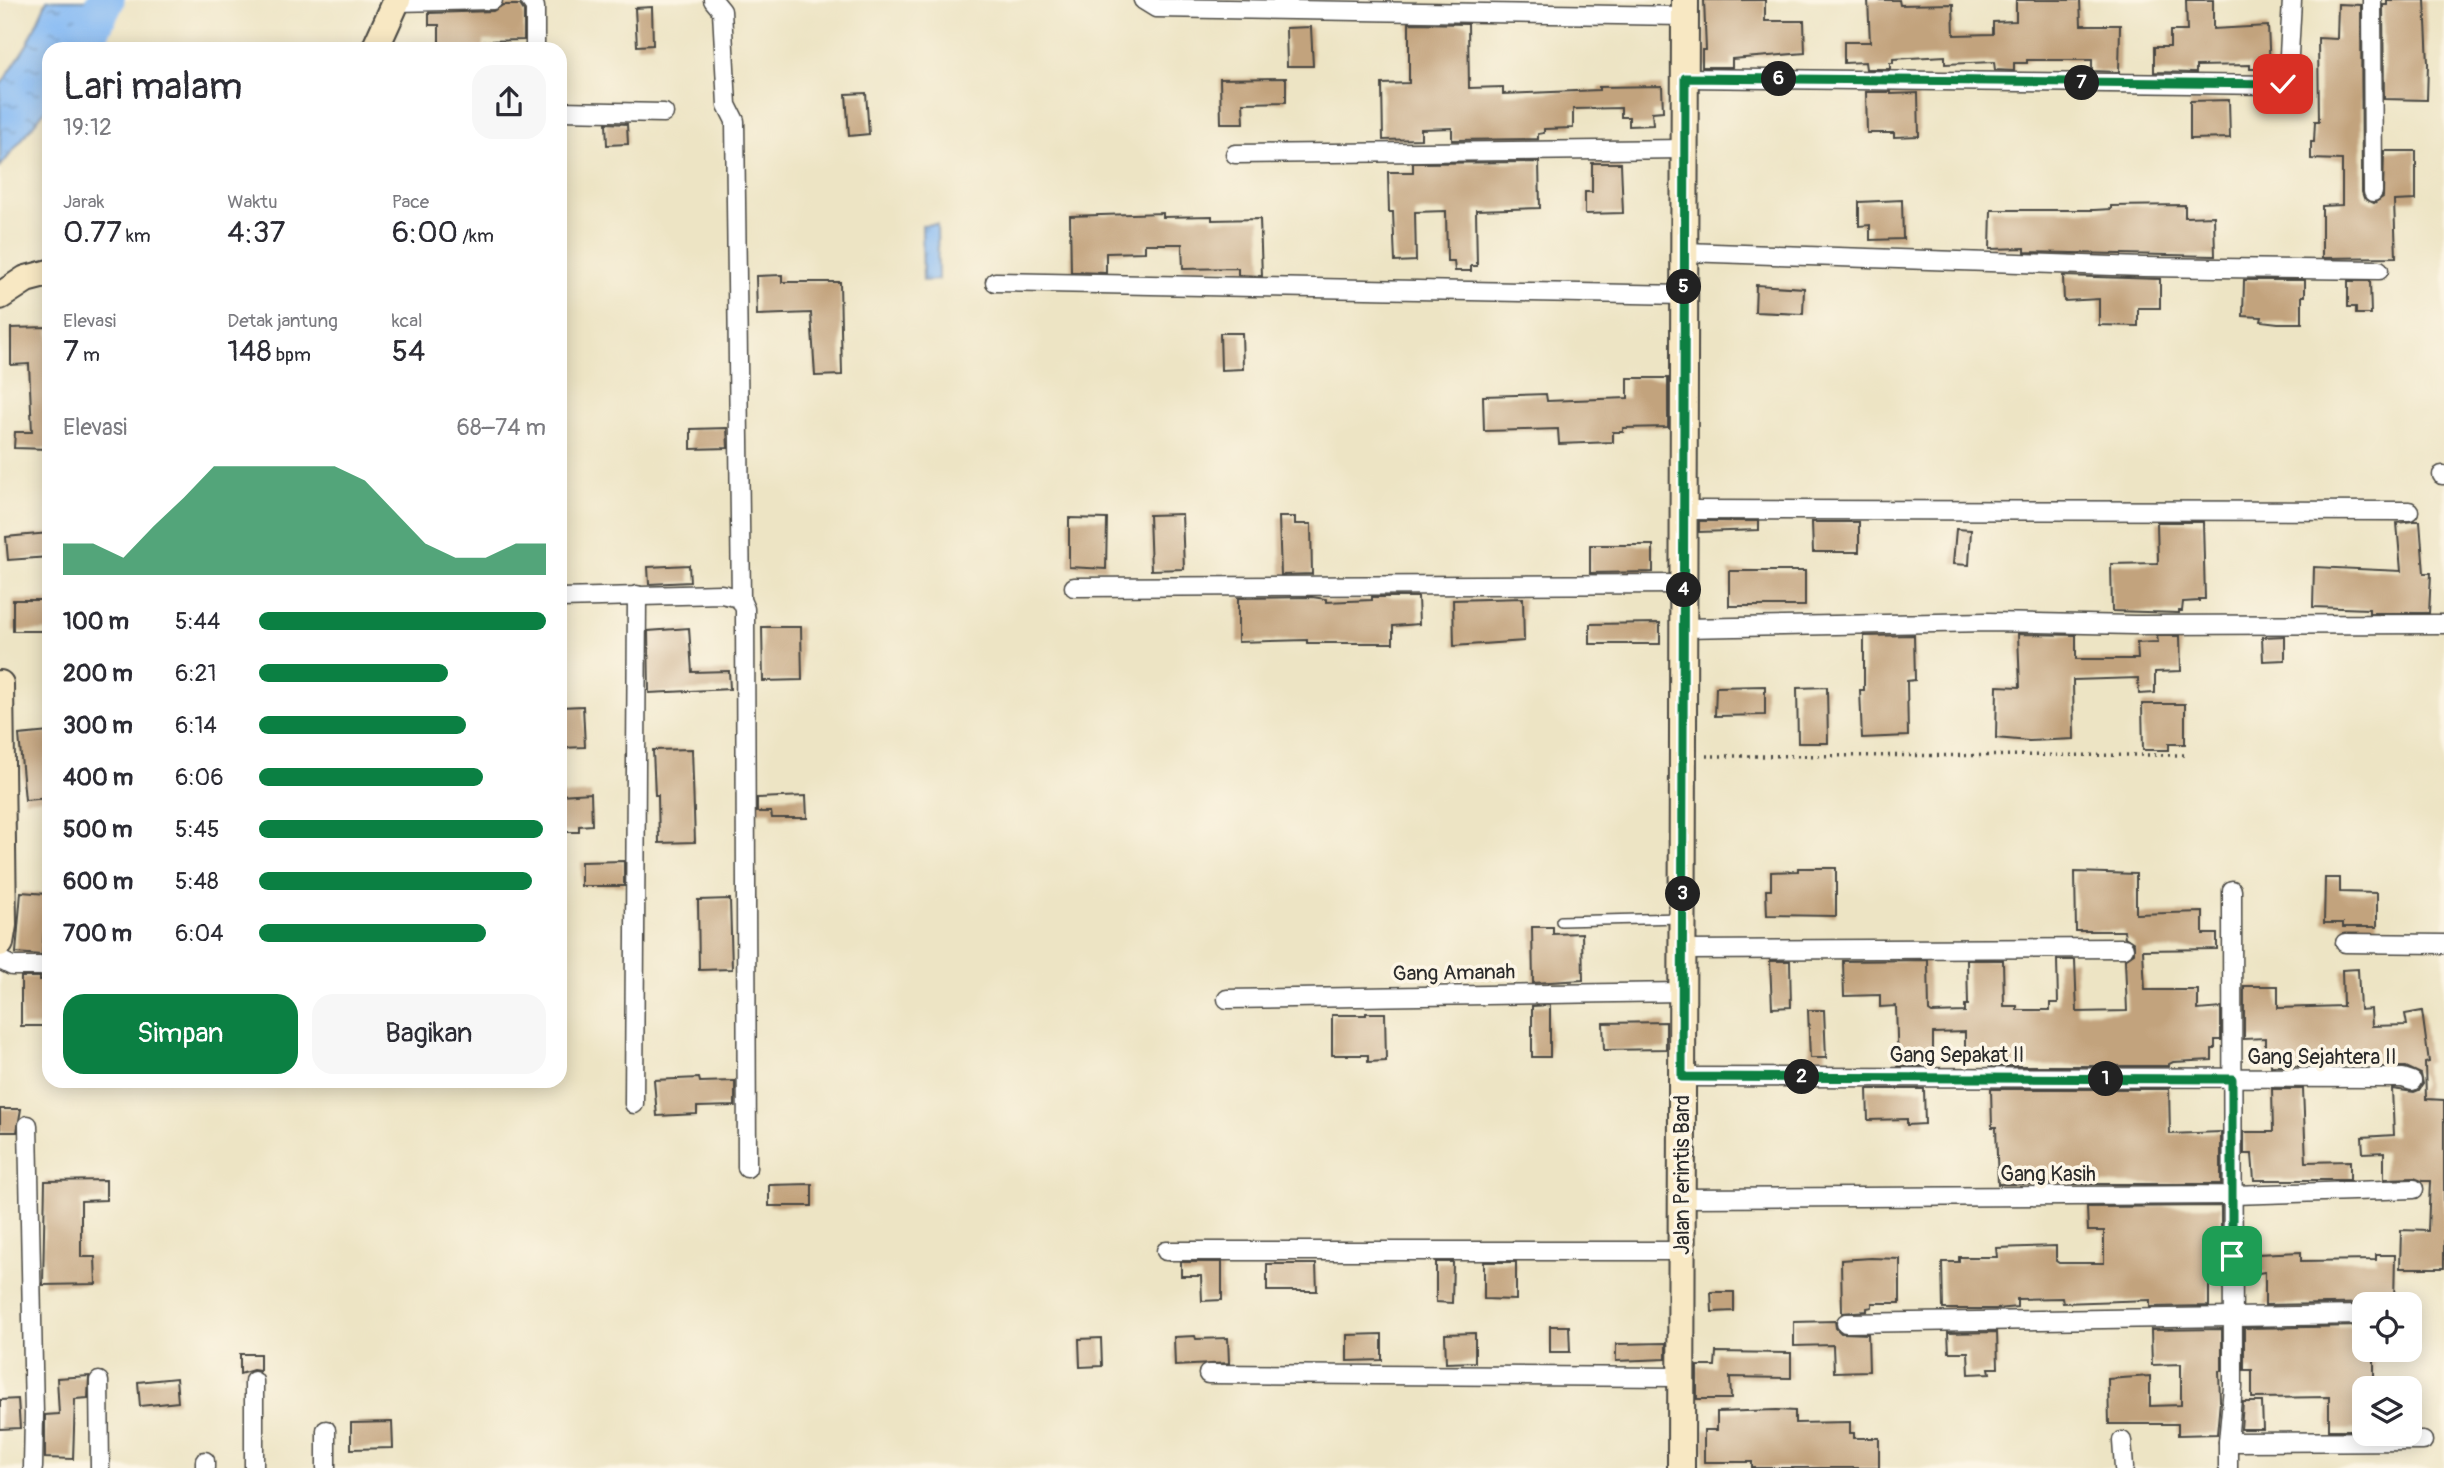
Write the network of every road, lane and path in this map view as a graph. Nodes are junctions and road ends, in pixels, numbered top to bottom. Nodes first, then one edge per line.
1 (493, 0) edge
2 (530, 0) edge
3 (713, 0) edge
4 (1143, 0) edge
5 (2292, 0) edge
6 (2372, 0) edge
7 (396, 1) edge
8 (1685, 8) edge
9 (378, 42) edge
10 (536, 42) edge
11 (1685, 78) junction
12 (567, 111) edge
13 (664, 114) dead end
14 (1685, 149) junction
15 (1235, 154) dead end
16 (2373, 192) dead end
17 (1685, 252) junction
18 (2379, 270) dead end
19 (42, 275) edge
20 (995, 282) dead end
21 (1684, 295) junction
22 (0, 296) edge
23 (1684, 510) junction
24 (2409, 511) dead end
25 (1684, 584) junction
26 (1074, 587) dead end
27 (637, 595) junction
28 (567, 598) edge
29 (741, 600) junction
30 (2444, 624) edge
31 (1684, 628) junction
32 (0, 686) edge
33 (2185, 755) dead end
34 (1683, 756) junction
35 (2232, 890) dead end
36 (1683, 918) junction
37 (1561, 921) dead end
38 (0, 943) edge
39 (2345, 943) dead end
40 (2444, 944) edge
41 (2124, 948) dead end
42 (1683, 950) junction
43 (0, 960) edge
44 (42, 966) edge
45 (1682, 992) junction
46 (1227, 999) dead end
47 (1682, 1077) junction
48 (2232, 1079) junction
49 (2412, 1081) dead end
50 (634, 1104) dead end
51 (28, 1125) dead end
52 (747, 1168) dead end
53 (2414, 1189) dead end
54 (2233, 1195) junction
55 (1682, 1198) junction
56 (1166, 1251) dead end
57 (1682, 1251) junction
58 (2352, 1315) edge
59 (2232, 1316) junction
60 (1846, 1323) dead end
61 (1208, 1374) dead end
62 (1682, 1377) junction
63 (99, 1381) dead end
64 (254, 1381) dead end
65 (326, 1430) dead end
66 (2122, 1441) dead end
67 (2423, 1441) dead end
68 (2228, 1442) junction
69 (33, 1468) edge
70 (100, 1468) edge
71 (254, 1468) edge
72 (327, 1468) edge
73 (1681, 1468) edge
74 (2124, 1468) edge
75 (2228, 1468) edge

1 - 7 street
2 - 10 street
3 - 29 street
4 - 8 street
5 - 11 street
6 - 16 street
7 - 9 street
8 - 11 street, Jalan Perintis Bard
11 - 14 street, Jalan Perintis Bard
12 - 13 street
14 - 15 street
14 - 17 street, Jalan Perintis Bard
17 - 18 street
17 - 21 street, Jalan Perintis Bard
19 - 22 street
20 - 21 street
21 - 23 street, Jalan Perintis Bard
23 - 24 street
23 - 25 street, Jalan Perintis Bard
25 - 26 street
25 - 31 street, Jalan Perintis Bard
27 - 28 street
27 - 29 street
27 - 50 street
29 - 52 street
30 - 31 street
31 - 34 street, Jalan Perintis Bard
32 - 38 street
33 - 34 path
34 - 36 street, Jalan Perintis Bard
35 - 48 street
36 - 37 lane
36 - 42 street, Jalan Perintis Bard
39 - 40 street
41 - 42 street
42 - 45 street, Jalan Perintis Bard
43 - 44 street
45 - 46 street, Gang Amanah
45 - 47 street, Jalan Perintis Bard
47 - 48 street, Gang Sepakat II
47 - 55 street, Jalan Perintis Bard
48 - 49 street, Gang Sejahtera II
48 - 54 street
51 - 69 street
53 - 54 street, Gang Kasih
54 - 55 street, Gang Kasih
54 - 59 street
55 - 57 street, Jalan Perintis Bard
56 - 57 street
57 - 62 street, Jalan Perintis Bard
58 - 59 street
59 - 60 street
59 - 68 street
61 - 62 street
62 - 73 street, Jalan Perintis Bard
63 - 70 street
64 - 71 street
65 - 72 street
66 - 74 street
67 - 68 street
68 - 75 street

